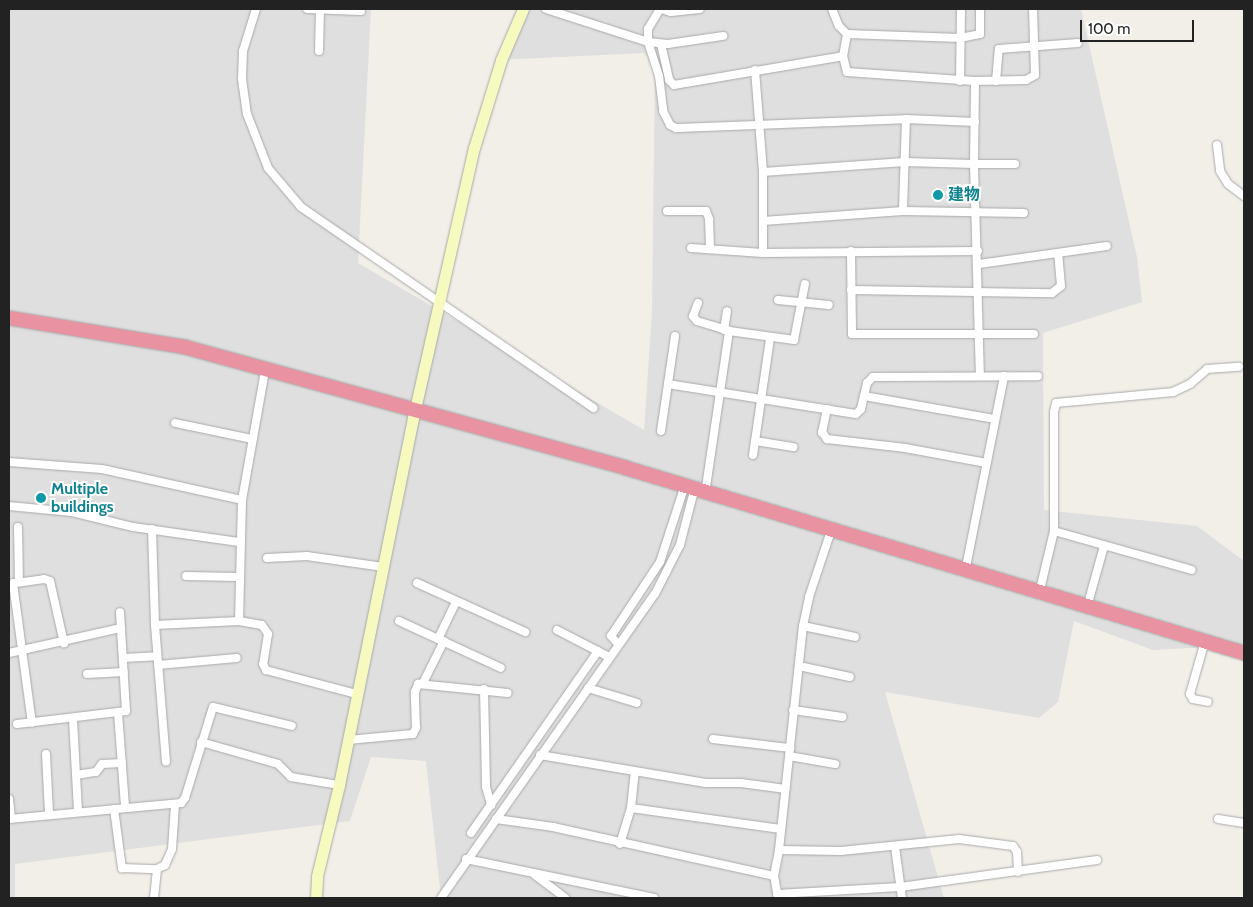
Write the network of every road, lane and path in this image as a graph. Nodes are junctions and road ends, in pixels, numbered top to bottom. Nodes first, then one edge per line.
1 (256, 9) edge
2 (307, 9) edge
3 (320, 9) edge
4 (523, 9) edge
5 (546, 9) edge
6 (661, 9) edge
7 (700, 9) edge
8 (832, 9) edge
9 (961, 9) edge
10 (980, 9) edge
11 (1033, 9) edge
12 (361, 11) dead end
13 (848, 34) junction
14 (723, 36) dead end
15 (960, 38) junction
16 (648, 42) junction
17 (1078, 43) dead end
18 (661, 44) junction
19 (1035, 46) junction
20 (318, 51) dead end
21 (843, 56) junction
22 (755, 70) junction
23 (960, 81) junction
24 (975, 81) junction
25 (996, 81) junction
26 (906, 119) junction
27 (974, 122) junction
28 (761, 124) junction
29 (1217, 146) dead end
30 (904, 162) junction
31 (974, 164) junction
32 (1015, 164) dead end
33 (763, 172) junction
34 (1244, 196) edge
35 (667, 211) dead end
36 (903, 211) junction
37 (976, 212) junction
38 (1024, 213) dead end
39 (763, 221) junction
40 (1107, 246) dead end
41 (691, 248) dead end
42 (710, 249) junction
43 (978, 250) junction
44 (851, 251) junction
45 (763, 253) junction
46 (1058, 253) junction
47 (979, 264) junction
48 (805, 284) dead end
49 (851, 290) junction
50 (980, 293) junction
51 (439, 300) junction
52 (778, 300) dead end
53 (802, 302) junction
54 (698, 303) dead end
55 (829, 305) dead end
56 (727, 311) dead end
57 (9, 318) edge
58 (726, 330) junction
59 (981, 334) junction
60 (1034, 334) dead end
61 (675, 336) dead end
62 (770, 338) junction
63 (168, 347) junction
64 (1239, 367) dead end
65 (980, 374) junction
66 (1004, 376) junction
67 (1038, 376) dead end
68 (264, 377) junction
69 (668, 384) junction
70 (719, 392) junction
71 (761, 396) junction
72 (864, 396) junction
73 (594, 408) dead end
74 (827, 409) junction
75 (414, 414) junction
76 (994, 420) junction
77 (175, 423) dead end
78 (662, 432) dead end
79 (252, 439) junction
80 (755, 442) junction
81 (794, 447) dead end
82 (754, 455) dead end
83 (9, 462) edge
84 (987, 463) junction
85 (694, 491) junction
86 (242, 500) junction
87 (9, 506) edge
88 (18, 527) dead end
89 (152, 529) junction
90 (831, 531) junction
91 (1054, 532) junction
92 (239, 542) junction
93 (1104, 546) junction
94 (267, 558) dead end
95 (383, 567) junction
96 (1192, 570) dead end
97 (964, 572) junction
98 (186, 576) dead end
99 (238, 577) junction
100 (417, 582) dead end
101 (13, 583) edge
102 (1039, 594) junction
103 (456, 602) junction
104 (1087, 607) junction
105 (120, 612) dead end
106 (399, 620) dead end
107 (239, 621) junction
108 (155, 625) junction
109 (803, 626) junction
110 (121, 628) junction
111 (558, 630) dead end
112 (524, 632) dead end
113 (855, 637) dead end
114 (441, 640) junction
115 (1206, 641) junction
116 (64, 643) junction
117 (618, 644) junction
118 (24, 650) junction
119 (598, 651) junction
120 (9, 653) edge
121 (1244, 653) edge
122 (609, 657) junction
123 (123, 658) junction
124 (237, 658) dead end
125 (158, 661) junction
126 (799, 666) junction
127 (502, 668) dead end
128 (124, 672) junction
129 (87, 674) dead end
130 (850, 676) dead end
131 (422, 683) junction
132 (588, 688) junction
133 (484, 689) junction
134 (508, 693) dead end
135 (357, 694) junction
136 (1208, 702) dead end
137 (637, 703) dead end
138 (793, 710) junction
139 (118, 713) junction
140 (843, 717) dead end
141 (73, 719) junction
142 (32, 723) junction
143 (17, 724) dead end
144 (292, 726) dead end
145 (713, 739) dead end
146 (348, 740) junction
147 (201, 742) junction
148 (789, 752) junction
149 (46, 754) dead end
150 (540, 755) junction
151 (166, 762) dead end
152 (122, 763) junction
153 (835, 764) dead end
154 (635, 772) junction
155 (76, 775) junction
156 (339, 785) junction
157 (786, 789) junction
158 (9, 799) edge
159 (175, 805) junction
160 (490, 805) junction
161 (125, 807) junction
162 (114, 808) junction
163 (631, 808) junction
164 (78, 812) junction
165 (49, 814) junction
166 (10, 819) edge
167 (496, 819) junction
168 (1218, 819) dead end
169 (1244, 823) edge
170 (782, 829) junction
171 (471, 833) dead end
172 (620, 844) junction
173 (895, 847) junction
174 (779, 850) junction
175 (466, 859) junction
176 (1097, 860) dead end
177 (156, 870) junction
178 (1018, 872) junction
179 (534, 874) junction
180 (774, 876) junction
181 (900, 887) junction
182 (778, 896) edge
183 (154, 898) edge
184 (316, 898) edge
185 (441, 898) edge
186 (565, 898) edge
187 (654, 898) edge
188 (902, 898) edge

1 - 51 street
2 - 3 street
3 - 12 street
3 - 20 street
4 - 51 street
5 - 16 street
6 - 7 street
6 - 16 street
8 - 13 street
9 - 15 street
10 - 15 street
11 - 19 street
13 - 15 street
13 - 21 street
14 - 18 street
15 - 23 street
16 - 18 street
16 - 28 street
17 - 19 street
18 - 22 street
19 - 25 street
19 - 25 street
21 - 22 street
21 - 23 street
22 - 28 street
23 - 24 street
24 - 25 street
24 - 27 street
26 - 27 street
26 - 28 street
26 - 30 street
27 - 31 street
28 - 33 street
29 - 34 street
30 - 31 street
30 - 33 street
30 - 36 street
31 - 32 street
31 - 37 street
33 - 39 street
35 - 42 street
36 - 37 street
36 - 39 street
37 - 38 street
37 - 43 street
39 - 45 street
40 - 46 street
41 - 42 street
42 - 45 street
43 - 44 street
43 - 47 street
44 - 45 street
44 - 49 street
46 - 47 street
46 - 50 street
47 - 50 street
48 - 53 street
49 - 50 street
49 - 59 street
50 - 59 street
51 - 73 street
51 - 75 street
52 - 53 street
53 - 55 street
53 - 62 street
54 - 58 street
56 - 58 street
57 - 63 highway
58 - 62 street
58 - 70 street
59 - 60 street
59 - 65 street
61 - 69 street
62 - 71 street
63 - 68 highway
63 - 75 highway
64 - 91 street
65 - 66 street
65 - 72 street
66 - 67 street
66 - 76 street
68 - 75 highway
68 - 79 street
69 - 70 street
69 - 78 street
70 - 71 street
70 - 85 street
71 - 74 street
71 - 80 street
72 - 74 street
72 - 76 street
74 - 84 street
75 - 85 highway
75 - 95 street
76 - 84 street
77 - 79 street
79 - 86 street
80 - 81 street
80 - 82 street
83 - 86 street
84 - 97 street
85 - 90 highway
85 - 117 street
85 - 117 street
86 - 92 street
87 - 89 street
88 - 101 street
89 - 92 street
89 - 108 street
90 - 97 highway
90 - 109 street
91 - 93 street
91 - 102 street
92 - 99 street
93 - 96 street
93 - 104 street
94 - 95 street
95 - 135 street
97 - 102 highway
98 - 99 street
99 - 107 street
100 - 103 street
101 - 116 street
101 - 118 street
102 - 104 highway
103 - 112 street
103 - 114 street
104 - 115 highway
105 - 110 street
106 - 114 street
107 - 108 street
107 - 135 street
108 - 125 street
109 - 113 street
109 - 126 street
110 - 116 street
110 - 123 street
111 - 119 street
114 - 127 street
114 - 131 street
115 - 121 highway
115 - 136 street
116 - 118 street
117 - 122 street
118 - 120 street
118 - 142 street
119 - 122 street
119 - 160 street
122 - 132 street
123 - 125 street
123 - 128 street
124 - 125 street
125 - 151 street
126 - 130 street
126 - 138 street
128 - 129 street
128 - 139 street
131 - 133 street
131 - 146 street
132 - 137 street
132 - 150 street
133 - 134 street
133 - 160 street
135 - 146 street
138 - 140 street
138 - 148 street
139 - 141 street
139 - 152 street
141 - 142 street
141 - 155 street
142 - 143 street
144 - 147 street
145 - 148 street
146 - 156 street
147 - 156 street
147 - 159 street
148 - 153 street
148 - 157 street
149 - 165 street
150 - 154 street
150 - 167 street
152 - 155 street
152 - 161 street
154 - 157 street
154 - 163 street
155 - 164 street
156 - 184 street
157 - 170 street
158 - 166 street
159 - 161 street
159 - 177 street
160 - 171 street
161 - 162 street
162 - 164 street
162 - 177 street
163 - 170 street
163 - 172 street
164 - 165 street
165 - 166 street
167 - 172 street
167 - 175 street
168 - 169 street
170 - 174 street
172 - 180 street
173 - 174 street
173 - 178 street
173 - 181 street
174 - 180 street
175 - 179 street
175 - 185 street
176 - 178 street
177 - 183 street
178 - 181 street
179 - 186 street
179 - 187 street
180 - 182 street
181 - 182 street
181 - 188 street

